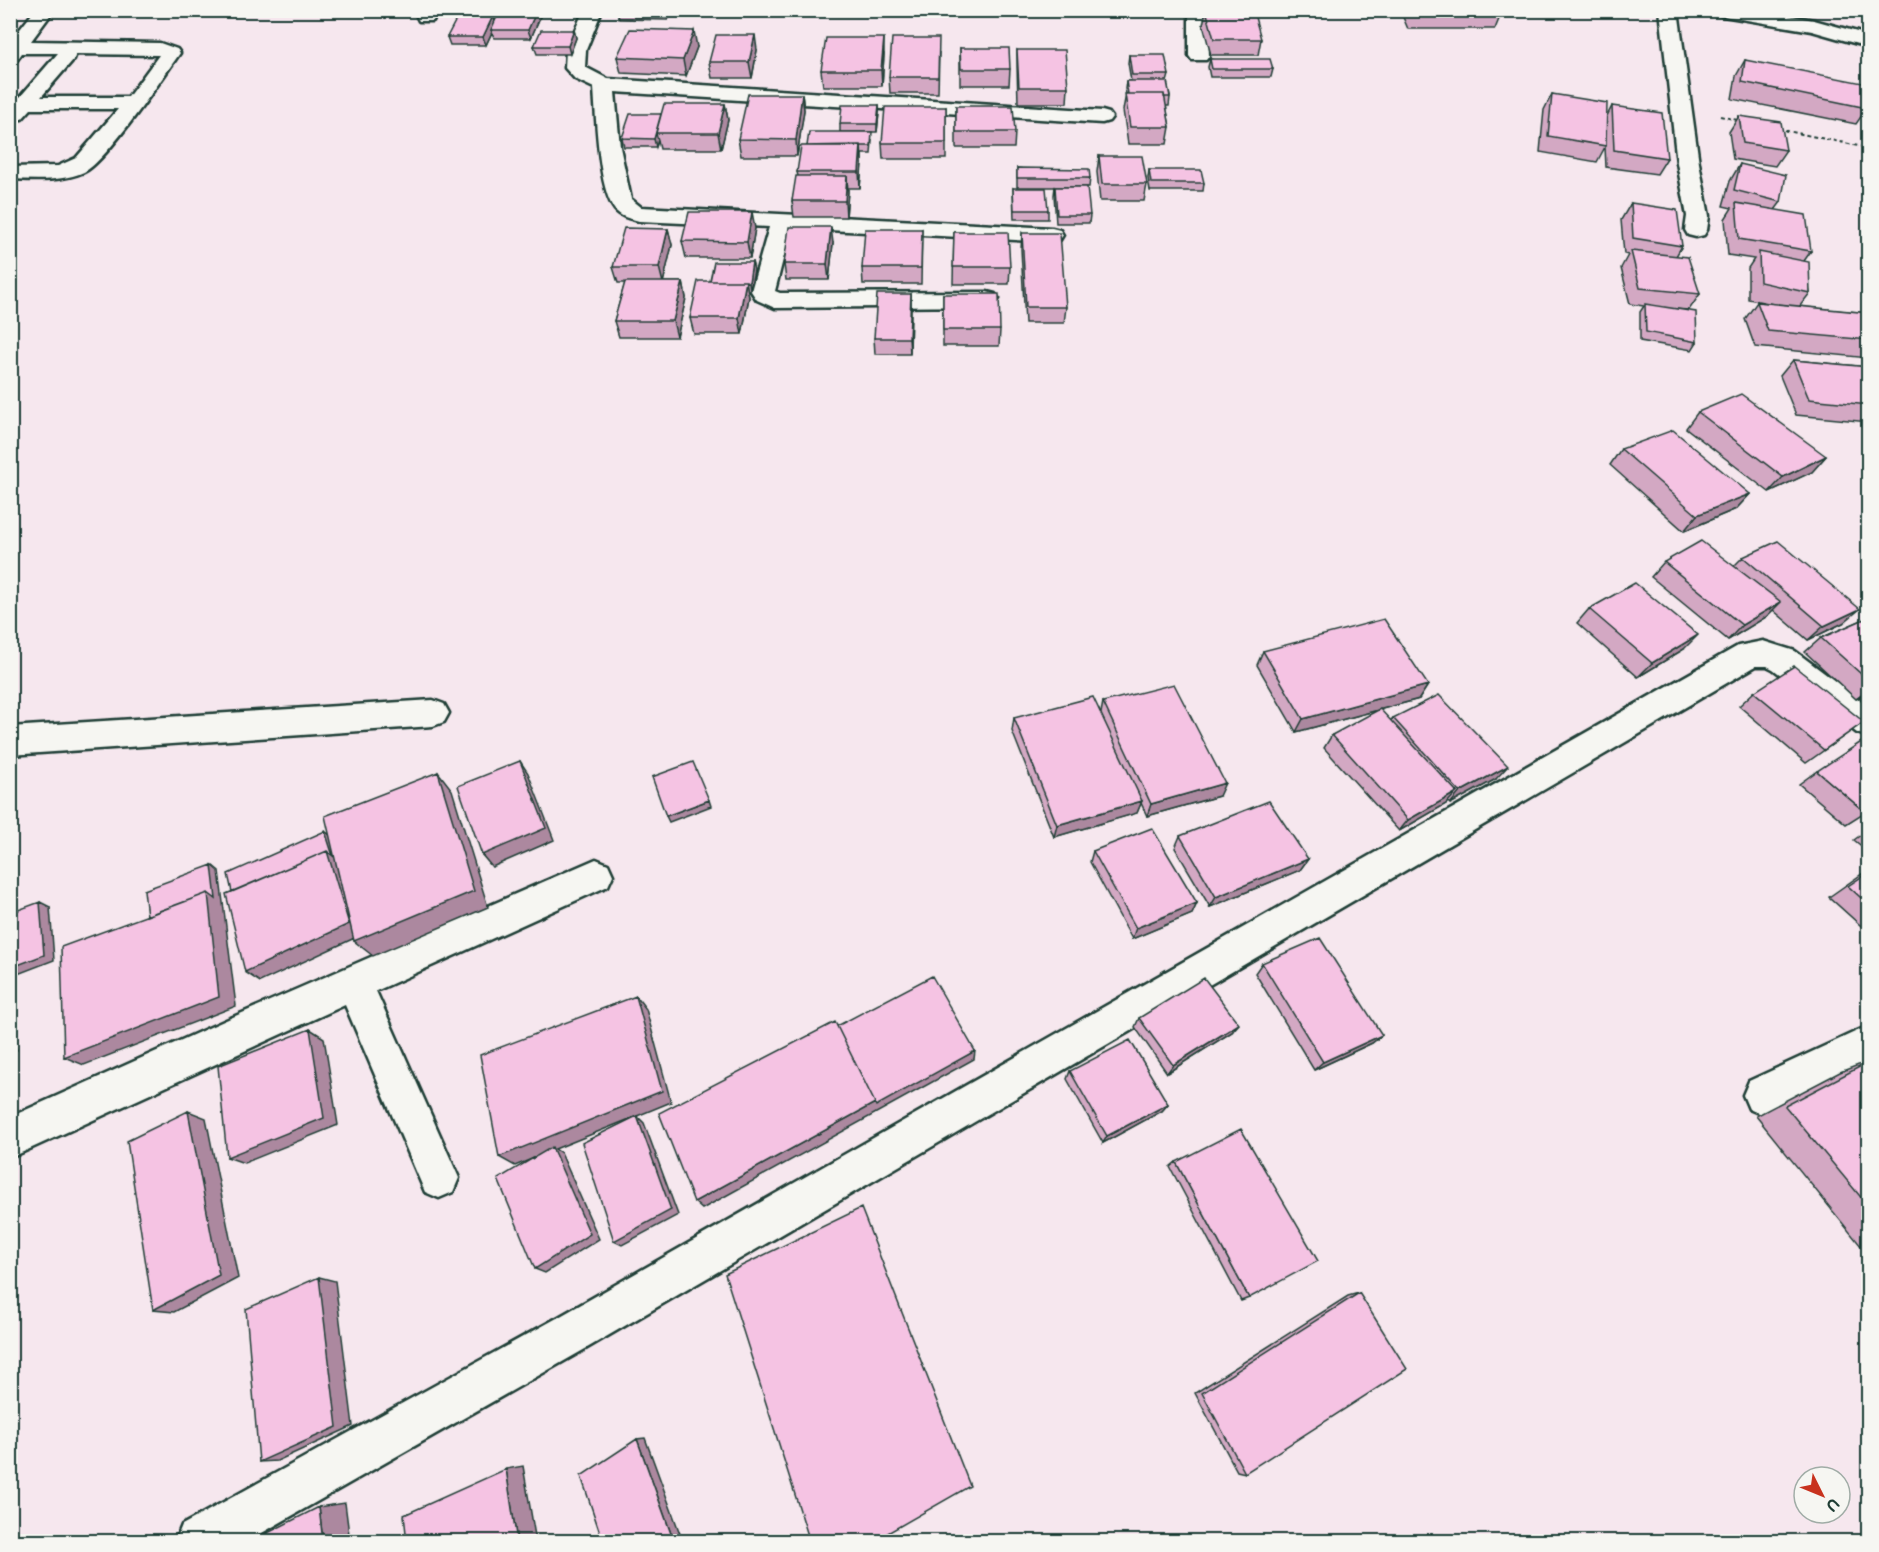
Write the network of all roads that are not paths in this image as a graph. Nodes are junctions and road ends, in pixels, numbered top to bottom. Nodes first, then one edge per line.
1 (45, 10) edge
2 (593, 10) edge
3 (1198, 10) edge
4 (1670, 10) edge
5 (1723, 10) edge
6 (1869, 41) edge
7 (15, 52) edge
8 (67, 55) dead end
9 (1199, 56) dead end
10 (604, 85) junction
11 (17, 103) edge
12 (134, 104) junction
13 (1102, 117) dead end
14 (10, 121) edge
15 (10, 173) edge
16 (782, 221) junction
17 (1696, 230) dead end
18 (1052, 235) edge
19 (992, 299) edge
20 (433, 713) dead end
21 (1869, 724) edge
22 (10, 741) edge
23 (596, 875) dead end
24 (354, 983) junction
25 (1869, 1046) edge
26 (1763, 1095) dead end
27 (10, 1138) edge
28 (439, 1178) dead end
29 (199, 1542) edge

1 - 7 street
2 - 10 street
3 - 9 street
4 - 17 street
5 - 6 street
7 - 12 street
8 - 11 street
10 - 13 street
10 - 16 street
11 - 12 street
11 - 14 street
12 - 15 street
16 - 18 street
16 - 19 street
20 - 22 street
21 - 29 street
23 - 24 street
24 - 27 street
24 - 28 street
25 - 26 street

